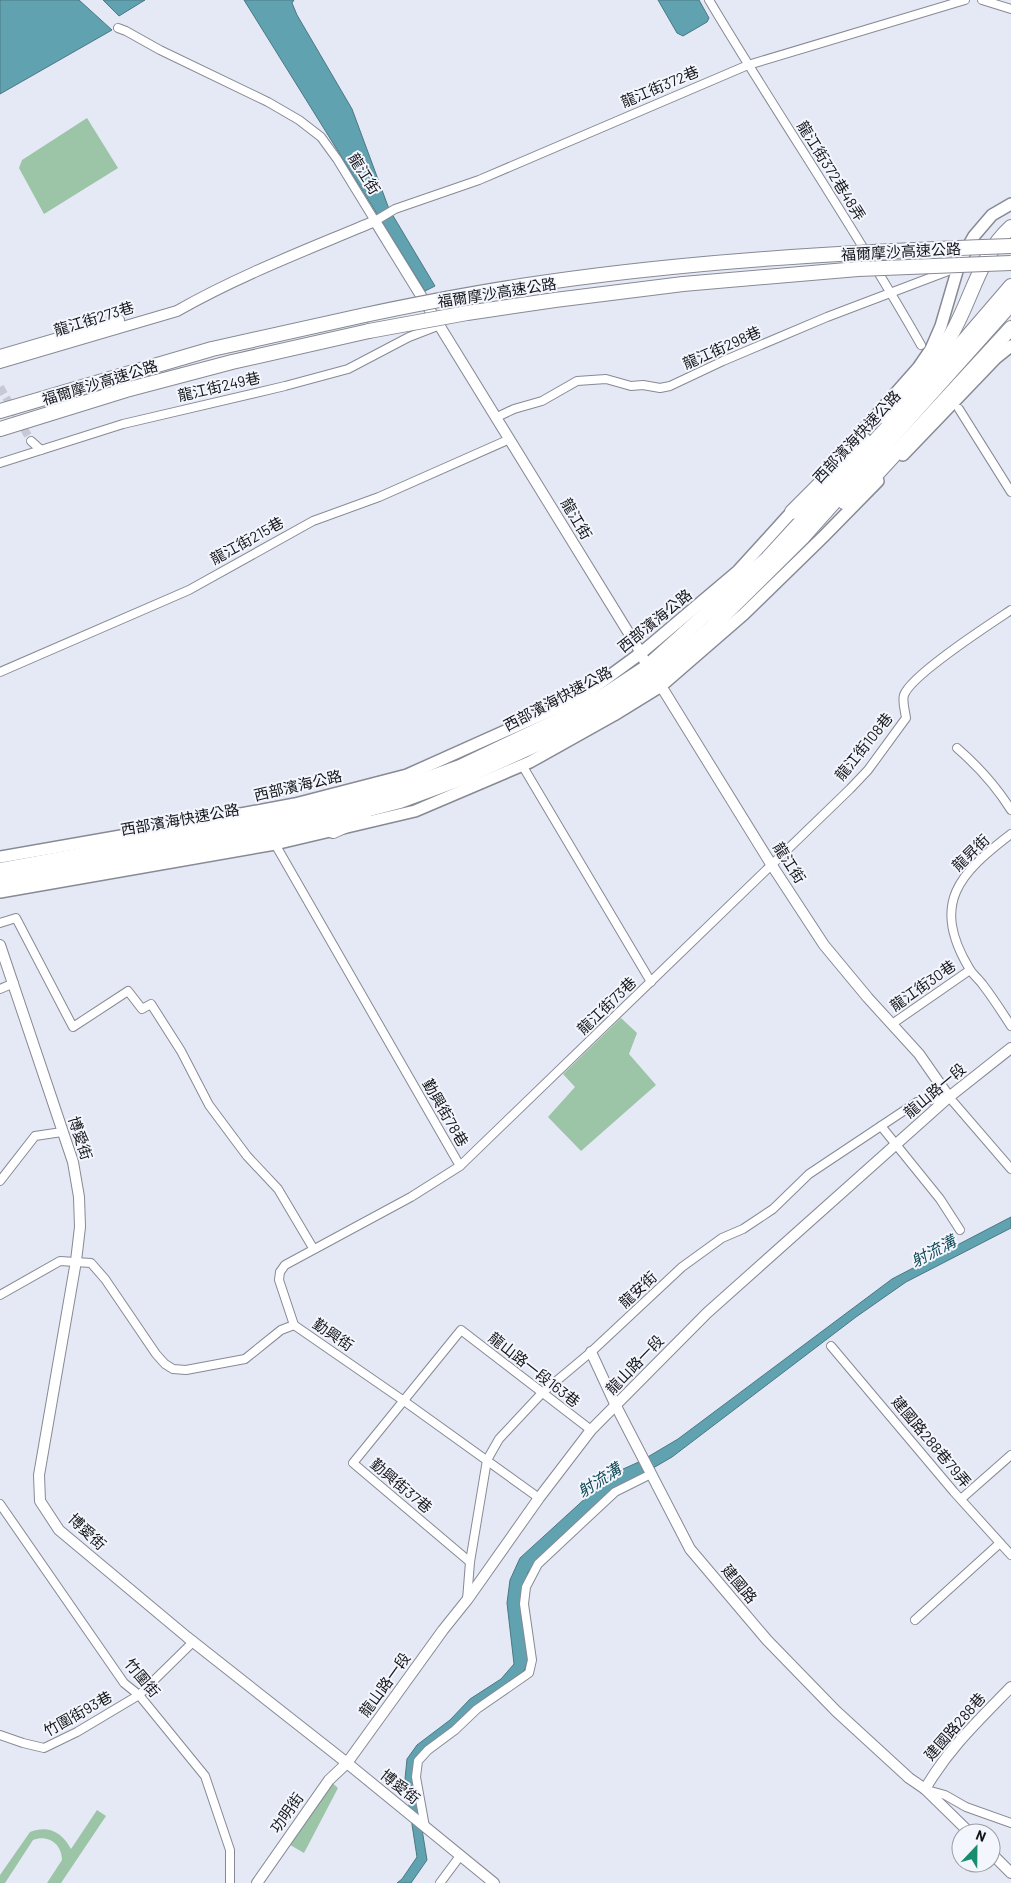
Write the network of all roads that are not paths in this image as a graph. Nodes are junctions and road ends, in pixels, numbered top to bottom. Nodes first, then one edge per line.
1 (709, 0) edge
2 (965, 0) edge
3 (982, 0) edge
4 (1011, 9) edge
5 (118, 28) dead end
6 (748, 65) junction
7 (1011, 204) edge
8 (377, 221) junction
9 (1011, 227) edge
10 (1011, 246) edge
11 (1011, 263) edge
12 (957, 270) junction
13 (1011, 286) edge
14 (891, 292) junction
15 (195, 301) junction
16 (1011, 304) edge
17 (440, 325) junction
18 (1011, 328) edge
19 (921, 345) dead end
20 (1011, 346) edge
21 (0, 355) edge
22 (0, 363) edge
23 (959, 409) dead end
24 (0, 411) edge
25 (500, 416) junction
26 (0, 429) edge
27 (510, 439) junction
28 (31, 440) tunnel mouth
29 (41, 450) junction
30 (0, 463) edge
31 (1011, 492) edge
32 (797, 525) junction
33 (1011, 610) edge
34 (641, 653) junction
35 (0, 672) edge
36 (655, 677) junction
37 (957, 748) dead end
38 (522, 765) junction
39 (400, 801) junction
40 (1011, 810) edge
41 (293, 816) junction
42 (171, 827) junction
43 (333, 831) junction
44 (1011, 834) edge
45 (275, 844) junction
46 (0, 857) edge
47 (771, 864) junction
48 (0, 870) edge
49 (0, 882) edge
50 (0, 892) edge
51 (0, 923) edge
52 (0, 945) edge
53 (970, 970) junction
54 (651, 982) junction
55 (14, 983) junction
56 (0, 989) edge
57 (892, 1024) junction
58 (1011, 1026) edge
59 (1011, 1048) edge
60 (949, 1097) junction
61 (881, 1126) junction
62 (62, 1132) junction
63 (897, 1144) junction
64 (460, 1166) junction
65 (1011, 1169) edge
66 (0, 1181) edge
67 (960, 1230) dead end
68 (313, 1248) junction
69 (76, 1261) junction
70 (0, 1295) edge
71 (294, 1325) junction
72 (831, 1346) dead end
73 (591, 1352) junction
74 (542, 1393) junction
75 (404, 1401) junction
76 (616, 1406) junction
77 (591, 1430) junction
78 (1011, 1455) edge
79 (487, 1460) junction
80 (651, 1473) junction
81 (539, 1498) junction
82 (961, 1499) junction
83 (0, 1504) edge
84 (1000, 1543) junction
85 (1011, 1555) edge
86 (470, 1562) junction
87 (467, 1600) junction
88 (915, 1620) dead end
89 (192, 1642) junction
90 (1011, 1687) edge
91 (139, 1695) junction
92 (0, 1734) edge
93 (346, 1763) junction
94 (925, 1789) junction
95 (419, 1822) junction
96 (960, 1823) edge
97 (1011, 1823) edge
98 (460, 1856) junction
99 (1001, 1862) edge
100 (1011, 1872) edge
101 (230, 1883) edge
102 (257, 1883) edge
103 (440, 1883) edge
104 (494, 1883) edge

1 - 6 street, 龍江街372巷48弄
2 - 6 street, 龍江街372巷
3 - 4 street
5 - 8 street, 龍江街
6 - 8 street, 龍江街372巷
6 - 14 street, 龍江街372巷48弄
7 - 12 main road, 西部濱海公路
8 - 15 street, 龍江街273巷
8 - 17 street, 龍江街
9 - 32 highway, bridge
10 - 24 highway, 福爾摩沙高速公路, bridge
11 - 26 highway, 福爾摩沙高速公路, bridge
12 - 14 street, 龍江街298巷
12 - 32 main road, 西部濱海公路
13 - 32 highway, 西部濱海快速公路
14 - 19 street, 龍江街372巷48弄
14 - 25 street, 龍江街298巷
15 - 21 street, 龍江街273巷
15 - 22 street, 龍江街273巷
16 - 32 highway, 西部濱海快速公路
17 - 25 street, 龍江街
17 - 29 street, 龍江街249巷
18 - 32 highway
20 - 36 main road
23 - 31 street
25 - 27 street, 龍江街
27 - 34 street, 龍江街
27 - 35 street, 龍江街215巷
28 - 29 street
29 - 30 street, 龍江街249巷
32 - 34 main road, 西部濱海公路
32 - 36 highway, 西部濱海快速公路
33 - 47 street, 龍江街108巷
34 - 36 street, 龍江街
34 - 42 main road, 西部濱海公路
36 - 38 main road
36 - 39 highway, 西部濱海快速公路
36 - 41 highway, 西部濱海快速公路
36 - 47 street, 龍江街
37 - 40 street
38 - 43 main road
38 - 54 street
39 - 43 highway
39 - 49 highway, 西部濱海快速公路
41 - 42 highway
41 - 48 highway, 西部濱海快速公路
42 - 46 main road, 西部濱海公路
43 - 45 main road
44 - 53 street, 龍昇街
45 - 50 main road
45 - 64 street, 勤興街78巷
47 - 54 street, 龍江街73巷
47 - 57 street, 龍江街
51 - 68 street
52 - 55 street, 博愛街
53 - 57 street, 龍江街30巷
53 - 58 street, 龍昇街
54 - 64 street, 龍江街73巷
55 - 56 street
55 - 62 street, 博愛街
57 - 60 street, 龍江街
59 - 60 street, 龍山路一段
60 - 61 street, 龍安街
60 - 63 street, 龍山路一段
60 - 65 street
61 - 63 street
61 - 73 street, 龍安街
62 - 66 street
62 - 69 street, 博愛街
63 - 67 street
63 - 76 street, 龍山路一段
64 - 68 street, 勤興街78巷
68 - 71 street, 勤興街78巷
69 - 70 street
69 - 71 street, 勤興街
69 - 89 street, 博愛街
71 - 75 street, 勤興街
72 - 82 street, 建國路288巷79弄
73 - 74 street, 龍安街
73 - 76 street, 建國路
74 - 75 street, 龍山路一段163巷
74 - 77 street, 龍山路一段163巷
74 - 79 street, 龍安街
75 - 79 street, 勤興街
75 - 86 street, 勤興街37巷
76 - 77 street, 龍山路一段
76 - 80 street, 建國路
77 - 81 street, 龍山路一段
78 - 82 street
79 - 81 street, 勤興街
79 - 86 street, 龍安街
80 - 94 street, 建國路
80 - 95 street
81 - 87 street, 龍山路一段
82 - 84 street, 建國路288巷79弄
83 - 91 street, 竹圍街
84 - 85 street, 建國路288巷79弄
84 - 88 street
86 - 87 street, 龍安街
87 - 93 street, 龍山路一段
89 - 91 street, 竹圍街93巷
89 - 93 street, 博愛街
90 - 94 street, 建國路288巷
91 - 92 street, 竹圍街93巷
91 - 101 street, 竹圍街
93 - 95 street, 博愛街
93 - 102 street, 功明街
94 - 96 street, 建國路
94 - 97 street, 建國路
95 - 98 street, 博愛街
98 - 103 street
98 - 104 street, 博愛街
99 - 100 street

